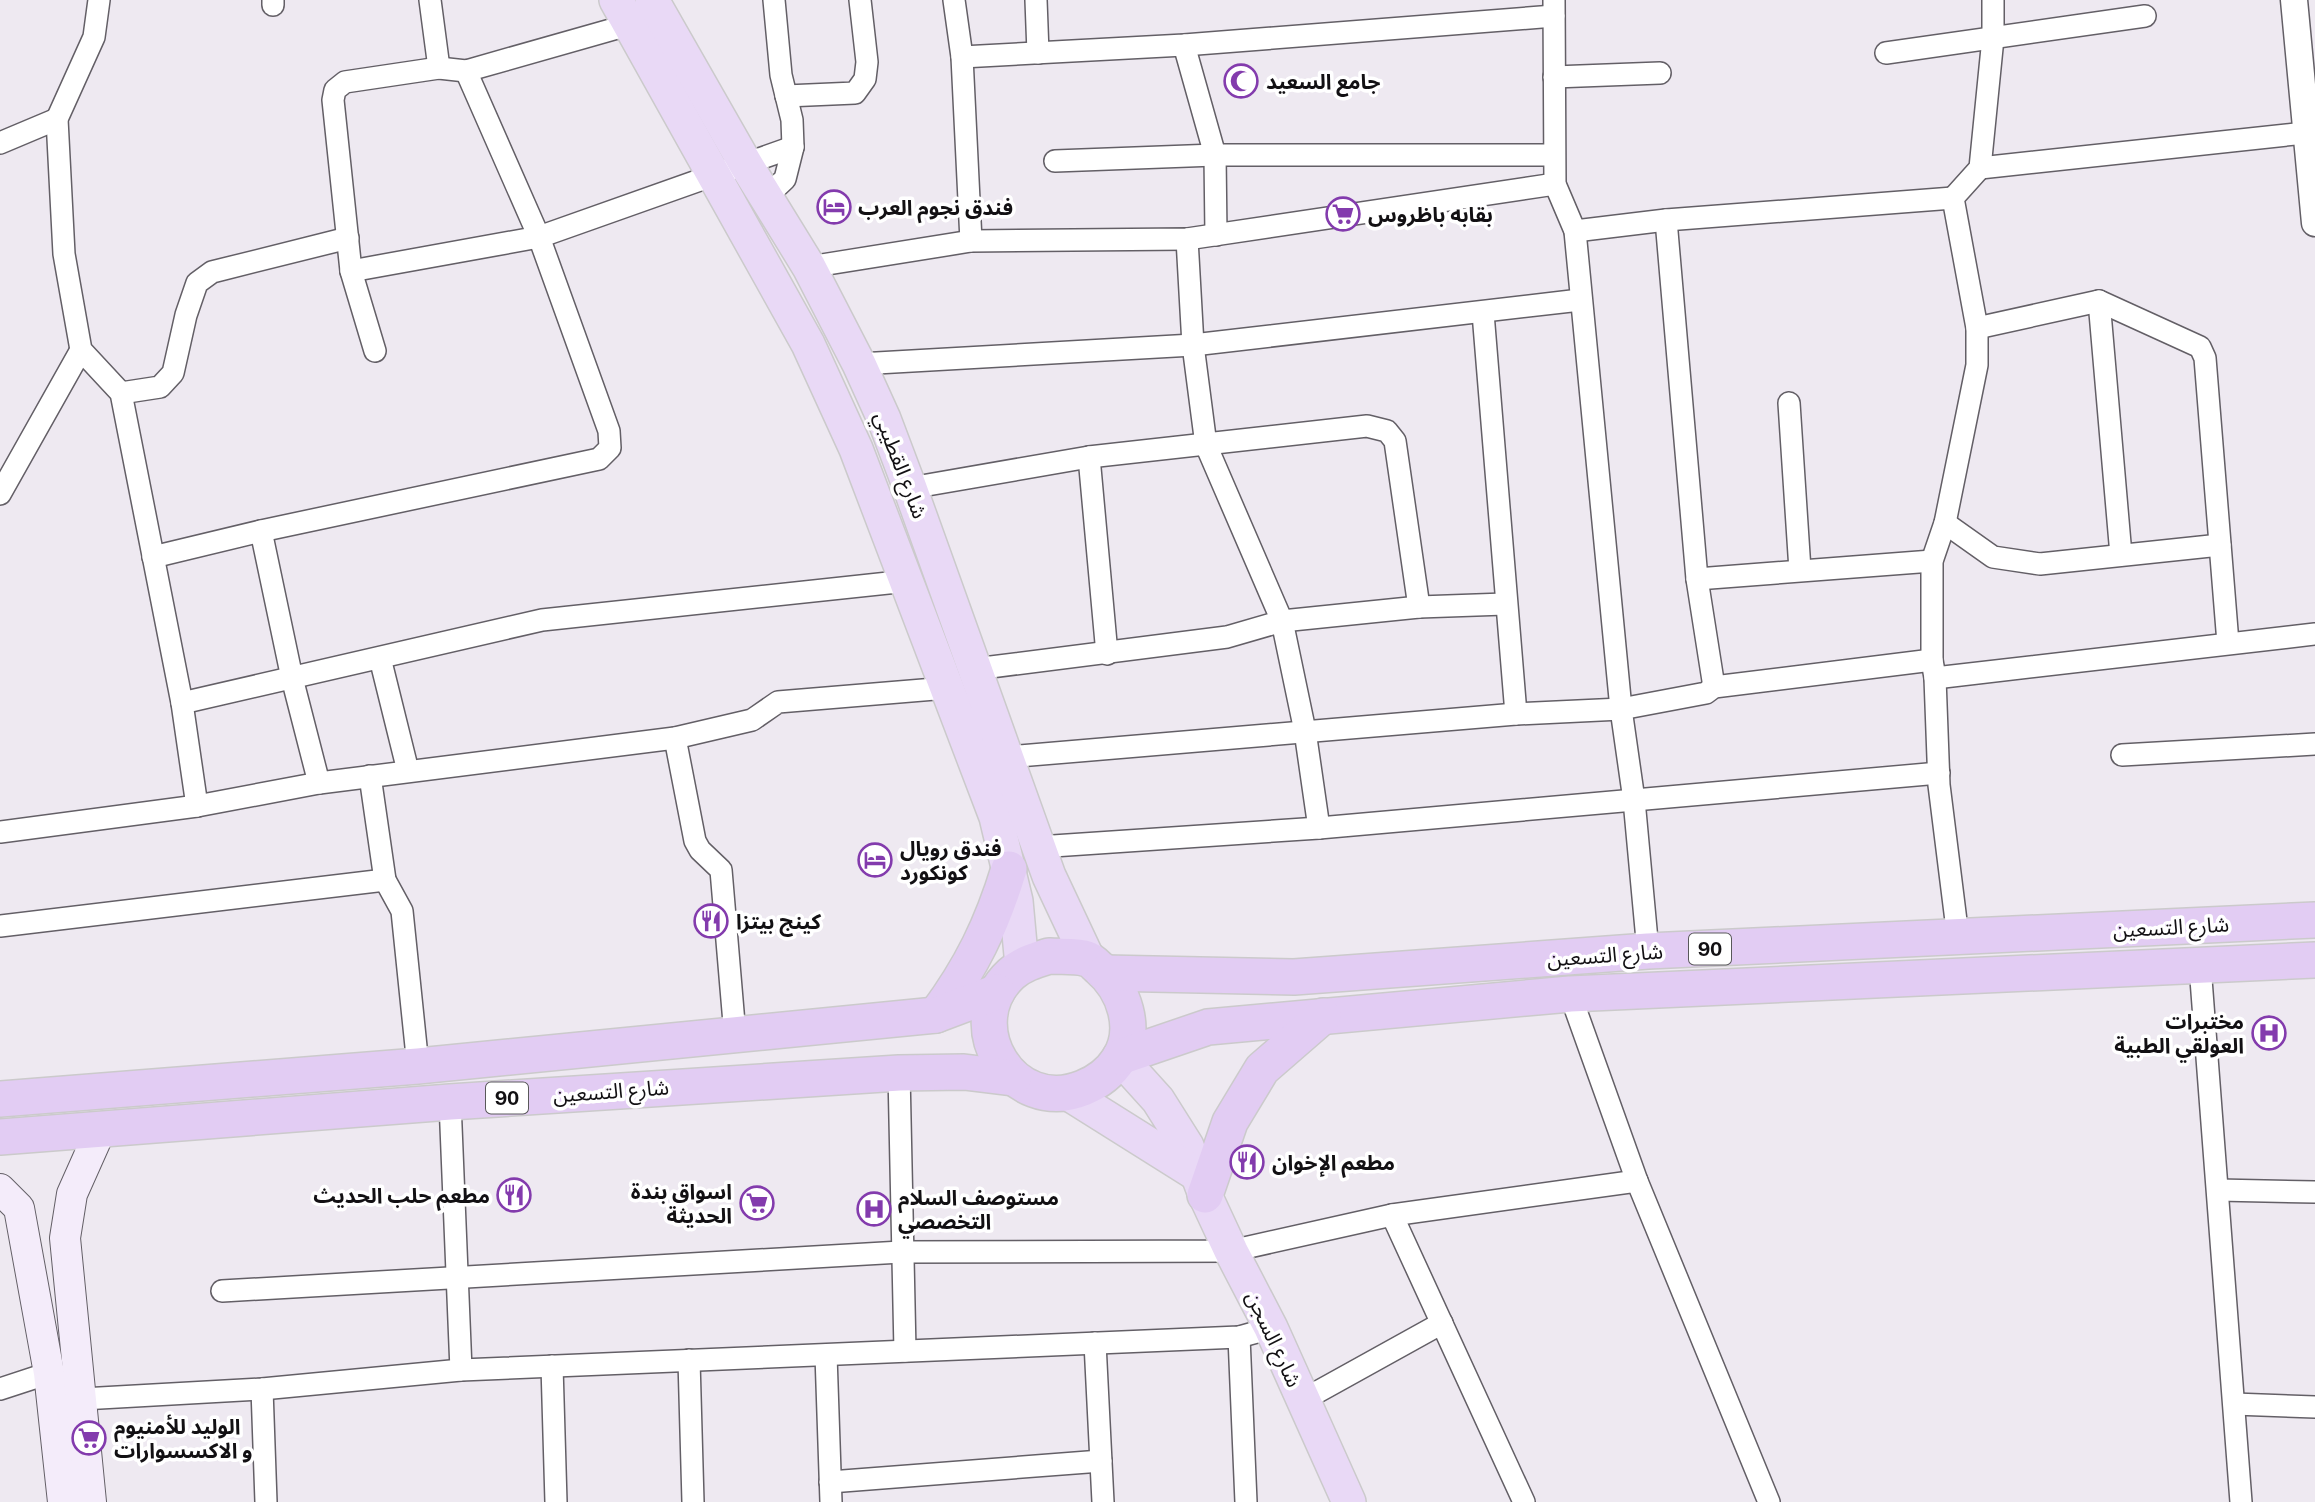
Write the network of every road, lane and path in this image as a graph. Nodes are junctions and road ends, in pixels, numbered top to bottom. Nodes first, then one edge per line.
1 (99, 0) edge
2 (430, 0) edge
3 (652, 0) edge
4 (774, 0) edge
5 (860, 0) edge
6 (954, 0) edge
7 (1036, 0) edge
8 (1993, 0) edge
9 (2294, 0) edge
10 (1554, 8) edge
11 (622, 13) edge
12 (2145, 16) dead end
13 (1993, 38) junction
14 (1184, 45) junction
15 (1038, 53) junction
16 (1886, 53) dead end
17 (962, 57) junction
18 (439, 68) junction
19 (466, 71) junction
20 (1660, 73) dead end
21 (1554, 76) junction
22 (786, 96) junction
23 (57, 119) junction
24 (2305, 133) junction
25 (0, 143) edge
26 (793, 147) junction
27 (1215, 155) junction
28 (1555, 155) junction
29 (1055, 161) dead end
30 (745, 163) junction
31 (1980, 168) junction
32 (712, 174) junction
33 (1555, 184) junction
34 (767, 197) junction
35 (1953, 198) junction
36 (1666, 220) junction
37 (2315, 223) edge
38 (1575, 231) junction
39 (1216, 235) junction
40 (348, 237) junction
41 (539, 237) junction
42 (1187, 239) junction
43 (971, 242) junction
44 (809, 267) junction
45 (351, 271) junction
46 (1580, 300) junction
47 (2099, 301) junction
48 (1482, 313) junction
49 (1977, 328) junction
50 (1193, 345) junction
51 (81, 350) junction
52 (375, 351) dead end
53 (859, 364) junction
54 (121, 393) junction
55 (1789, 403) dead end
56 (1206, 445) junction
57 (1089, 457) junction
58 (911, 488) junction
59 (0, 494) edge
60 (1945, 523) junction
61 (261, 531) junction
62 (2220, 545) junction
63 (2122, 555) junction
64 (153, 557) junction
65 (1932, 561) junction
66 (1800, 570) junction
67 (1697, 579) junction
68 (908, 581) junction
69 (1505, 604) junction
70 (1419, 607) junction
71 (1282, 621) junction
72 (2315, 634) edge
73 (2228, 643) junction
74 (1107, 654) junction
75 (380, 658) junction
76 (975, 669) junction
77 (1933, 669) junction
78 (292, 678) junction
79 (1714, 687) junction
80 (947, 688) junction
81 (182, 703) junction
82 (1621, 709) junction
83 (1516, 714) junction
84 (1305, 732) junction
85 (675, 738) junction
86 (2315, 744) edge
87 (2122, 755) dead end
88 (990, 759) junction
89 (408, 771) junction
90 (1938, 773) junction
91 (370, 776) junction
92 (319, 783) junction
93 (1634, 800) junction
94 (198, 806) junction
95 (0, 826) edge
96 (1319, 828) junction
97 (1038, 847) junction
98 (1009, 869) junction
99 (386, 880) junction
100 (2315, 920) edge
101 (0, 926) edge
102 (1958, 937) junction
103 (1648, 951) junction
104 (2315, 960) edge
105 (1022, 966) junction
106 (1096, 966) junction
107 (2200, 966) junction
108 (997, 992) junction
109 (1570, 994) junction
110 (936, 1015) junction
111 (1323, 1016) junction
112 (735, 1035) junction
113 (1120, 1057) junction
114 (418, 1066) junction
115 (900, 1073) junction
116 (1013, 1078) junction
117 (1069, 1094) junction
118 (0, 1099) edge
119 (450, 1102) junction
120 (101, 1129) junction
121 (0, 1137) edge
122 (1637, 1181) junction
123 (1202, 1185) junction
124 (0, 1189) edge
125 (2218, 1190) junction
126 (2315, 1192) edge
127 (1392, 1215) junction
128 (1231, 1251) junction
129 (901, 1252) junction
130 (458, 1278) junction
131 (222, 1291) dead end
132 (1442, 1323) junction
133 (1271, 1328) junction
134 (1239, 1337) junction
135 (1095, 1343) junction
136 (905, 1351) junction
137 (826, 1354) junction
138 (689, 1360) junction
139 (552, 1366) junction
140 (461, 1370) junction
141 (49, 1373) junction
142 (0, 1389) edge
143 (262, 1389) junction
144 (82, 1399) junction
145 (1303, 1400) junction
146 (2234, 1405) junction
147 (2315, 1407) edge
148 (1101, 1461) junction
149 (831, 1492) edge
150 (63, 1502) edge
151 (91, 1502) edge
152 (266, 1502) edge
153 (556, 1502) edge
154 (693, 1502) edge
155 (1103, 1502) edge
156 (1246, 1502) edge
157 (1349, 1502) edge
158 (1524, 1502) edge
159 (1769, 1502) edge
160 (2241, 1502) edge

1 - 23 street
2 - 18 street
3 - 30 main road, شارع القطيبي
4 - 22 street
5 - 22 street
6 - 17 street
7 - 15 street
8 - 13 street
9 - 24 street
10 - 14 street
10 - 21 street
11 - 19 street
11 - 32 main road, شارع القطيبي
12 - 13 street
13 - 16 street
13 - 31 street
14 - 15 street
14 - 27 street
15 - 17 street
17 - 43 street
18 - 19 street
18 - 40 street
19 - 41 street
20 - 21 street
21 - 28 street
22 - 26 street
23 - 25 street
23 - 51 street
24 - 31 street
24 - 37 street
26 - 30 street
26 - 34 street
27 - 28 street
27 - 29 street
27 - 39 street
28 - 33 street
30 - 32 street
30 - 34 main road, شارع القطيبي
31 - 35 street
32 - 41 street
32 - 68 main road, شارع القطيبي
33 - 38 street
33 - 39 street
34 - 44 main road, شارع القطيبي
35 - 36 street
35 - 49 street
36 - 38 street
36 - 67 street
38 - 46 street
39 - 42 street
40 - 45 street
40 - 54 street
41 - 45 street
41 - 61 street
42 - 43 street
42 - 50 street
43 - 44 street
44 - 53 main road, شارع القطيبي
45 - 52 street
46 - 48 street
46 - 82 street
47 - 49 street
47 - 62 street
47 - 63 street
48 - 50 street
48 - 69 street
49 - 60 street
50 - 53 street
50 - 56 street
51 - 54 street
51 - 59 street
53 - 58 main road, شارع القطيبي
54 - 64 street
55 - 66 street
56 - 57 street
56 - 70 street
56 - 71 street
57 - 58 street
57 - 74 street
58 - 76 main road, شارع القطيبي
60 - 63 street
60 - 65 street
61 - 64 street
61 - 78 street
62 - 63 street
62 - 73 street
64 - 81 street
65 - 66 street
65 - 77 street
66 - 67 street
67 - 79 street
68 - 75 street
68 - 80 main road, شارع القطيبي
69 - 70 street
69 - 83 street
70 - 71 street
71 - 74 street
71 - 84 street
72 - 73 street
73 - 77 street
74 - 76 street
75 - 78 street
75 - 89 street
76 - 88 main road, شارع القطيبي
77 - 79 street
77 - 90 street
78 - 81 street
78 - 92 street
79 - 82 street
80 - 85 street
80 - 88 main road, شارع القطيبي
81 - 94 street
82 - 83 street
82 - 93 street
83 - 84 street
84 - 88 street
84 - 96 street
85 - 89 street
85 - 112 street
86 - 87 street
88 - 97 main road, شارع القطيبي
88 - 98 main road, شارع القطيبي
89 - 91 street
90 - 93 street
90 - 102 street
91 - 92 street
91 - 99 street
92 - 94 street
93 - 96 street
93 - 103 street
94 - 95 street
96 - 97 street
97 - 106 main road, شارع القطيبي
98 - 105 main road, شارع القطيبي
98 - 110 highway
99 - 101 street
99 - 114 street
100 - 102 highway, شارع التسعين / 90
102 - 103 highway, شارع التسعين / 90
103 - 106 highway, شارع التسعين / 90
104 - 107 highway, شارع التسعين / 90
105 - 106 highway
105 - 108 highway
106 - 113 highway
107 - 109 highway, شارع التسعين / 90
107 - 125 street
108 - 110 highway, شارع التسعين / 90
108 - 116 highway
109 - 111 highway, شارع التسعين / 90
109 - 122 street
110 - 112 highway, شارع التسعين / 90
111 - 113 highway, شارع التسعين / 90
111 - 123 highway
112 - 114 highway, شارع التسعين / 90
113 - 117 highway
113 - 123 main road, شارع السجن
114 - 118 highway, شارع التسعين / 90
115 - 116 highway, شارع التسعين / 90
115 - 119 highway, شارع التسعين / 90
115 - 129 street
116 - 117 highway
117 - 123 main road
119 - 120 highway, شارع التسعين / 90
119 - 130 street
120 - 121 highway, شارع التسعين / 90
120 - 144 main road
122 - 127 street
122 - 159 street
123 - 128 main road, شارع السجن
124 - 141 main road
125 - 126 street
125 - 146 street
127 - 128 street
127 - 132 street
128 - 129 street
128 - 133 main road, شارع السجن
129 - 130 street
129 - 136 street
130 - 131 street
130 - 140 street
132 - 145 street
132 - 158 street
133 - 134 street
133 - 145 main road, شارع السجن
134 - 135 street
134 - 156 street
135 - 136 street
135 - 148 street
136 - 137 street
137 - 138 street
137 - 149 street
138 - 139 street
138 - 154 street
139 - 140 street
139 - 153 street
140 - 143 street
141 - 142 street
141 - 150 main road
143 - 144 street
143 - 152 street
144 - 151 main road
145 - 157 main road, شارع السجن
146 - 147 street
146 - 160 street
148 - 149 street
148 - 155 street

